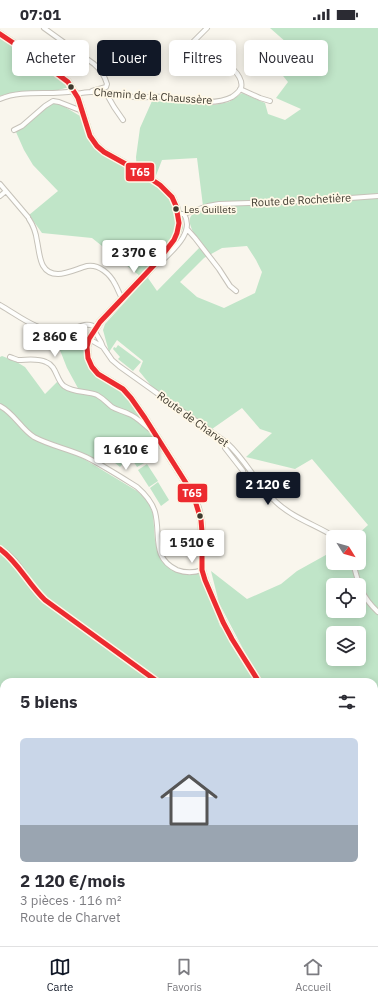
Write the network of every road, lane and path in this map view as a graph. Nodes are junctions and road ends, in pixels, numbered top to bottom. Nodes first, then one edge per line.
1 (44, 28) edge
2 (207, 28) edge
3 (0, 34) edge
4 (240, 89) junction
5 (75, 92) junction
6 (90, 92) junction
7 (106, 93) junction
8 (0, 99) edge
9 (270, 101) dead end
10 (83, 111) junction
11 (123, 120) dead end
12 (14, 130) dead end
13 (0, 184) edge
14 (6, 191) junction
15 (0, 196) edge
16 (378, 196) edge
17 (181, 214) junction
18 (187, 229) junction
19 (157, 262) junction
20 (236, 291) dead end
21 (122, 298) junction
22 (0, 305) edge
23 (95, 329) junction
24 (89, 339) junction
25 (103, 347) junction
26 (10, 357) dead end
27 (0, 406) edge
28 (155, 433) junction
29 (227, 443) junction
30 (244, 474) dead end
31 (326, 532) edge
32 (0, 548) edge
33 (202, 570) junction
34 (355, 570) edge
35 (378, 612) edge
36 (152, 678) edge
37 (256, 678) edge

1 - 6 street
2 - 4 street
3 - 5 main road
4 - 7 street, Chemin de la Chaussère
4 - 9 street
5 - 6 street, Chemin de la Chaussère
5 - 8 street, Chemin de la Chaussère
5 - 10 main road
6 - 7 street, Chemin de la Chaussère
7 - 11 street
10 - 12 street
10 - 17 main road
13 - 14 street
14 - 15 street
14 - 21 street
16 - 17 street, Route de Rochetière
17 - 18 street
17 - 19 main road
18 - 19 street
18 - 20 street
19 - 21 main road
21 - 23 main road
22 - 23 street
23 - 24 main road
23 - 25 street, Route de Charvet
24 - 25 street, Route de Charvet
24 - 28 main road
25 - 29 street, Route de Charvet
26 - 28 street
27 - 33 street
28 - 33 main road
29 - 30 street
29 - 31 street, Route de Charvet
32 - 36 main road
33 - 37 main road
34 - 35 street

